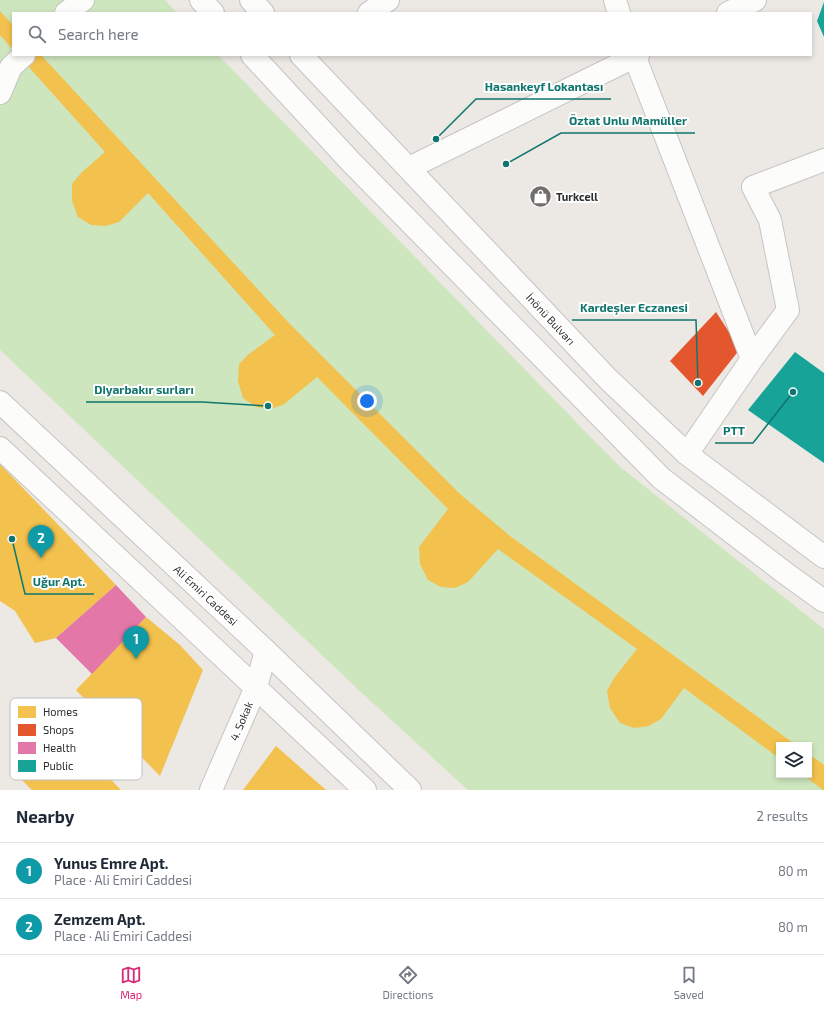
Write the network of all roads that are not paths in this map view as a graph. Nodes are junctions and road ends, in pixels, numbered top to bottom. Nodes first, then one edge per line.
1 (84, 0) edge
2 (201, 0) edge
3 (251, 0) edge
4 (388, 0) edge
5 (615, 0) edge
6 (756, 0) edge
7 (67, 12) edge
8 (212, 12) edge
9 (262, 12) edge
10 (370, 12) edge
11 (619, 12) edge
12 (730, 12) edge
13 (23, 56) edge
14 (253, 56) edge
15 (305, 56) edge
16 (634, 56) edge
17 (636, 56) edge
18 (0, 93) edge
19 (824, 160) edge
20 (409, 168) junction
21 (752, 359) junction
22 (0, 402) edge
23 (0, 448) edge
24 (687, 454) junction
25 (824, 556) edge
26 (824, 601) edge
27 (266, 651) junction
28 (256, 687) junction
29 (211, 790) edge
30 (365, 790) edge
31 (410, 790) edge

1 - 7 main road
2 - 8 main road
3 - 9 main road
4 - 10 main road
5 - 11 main road
6 - 12 main road
13 - 18 main road
14 - 26 main road
15 - 20 main road, İnönü Bulvarı
16 - 20 main road
17 - 21 main road
19 - 21 main road
20 - 24 main road, İnönü Bulvarı
21 - 24 main road
22 - 27 main road, Ali Emiri Caddesi
23 - 28 main road
24 - 25 main road, İnönü Bulvarı
27 - 28 main road, 4. Sokak
27 - 31 main road, Ali Emiri Caddesi
28 - 29 main road, 4. Sokak
28 - 30 main road

